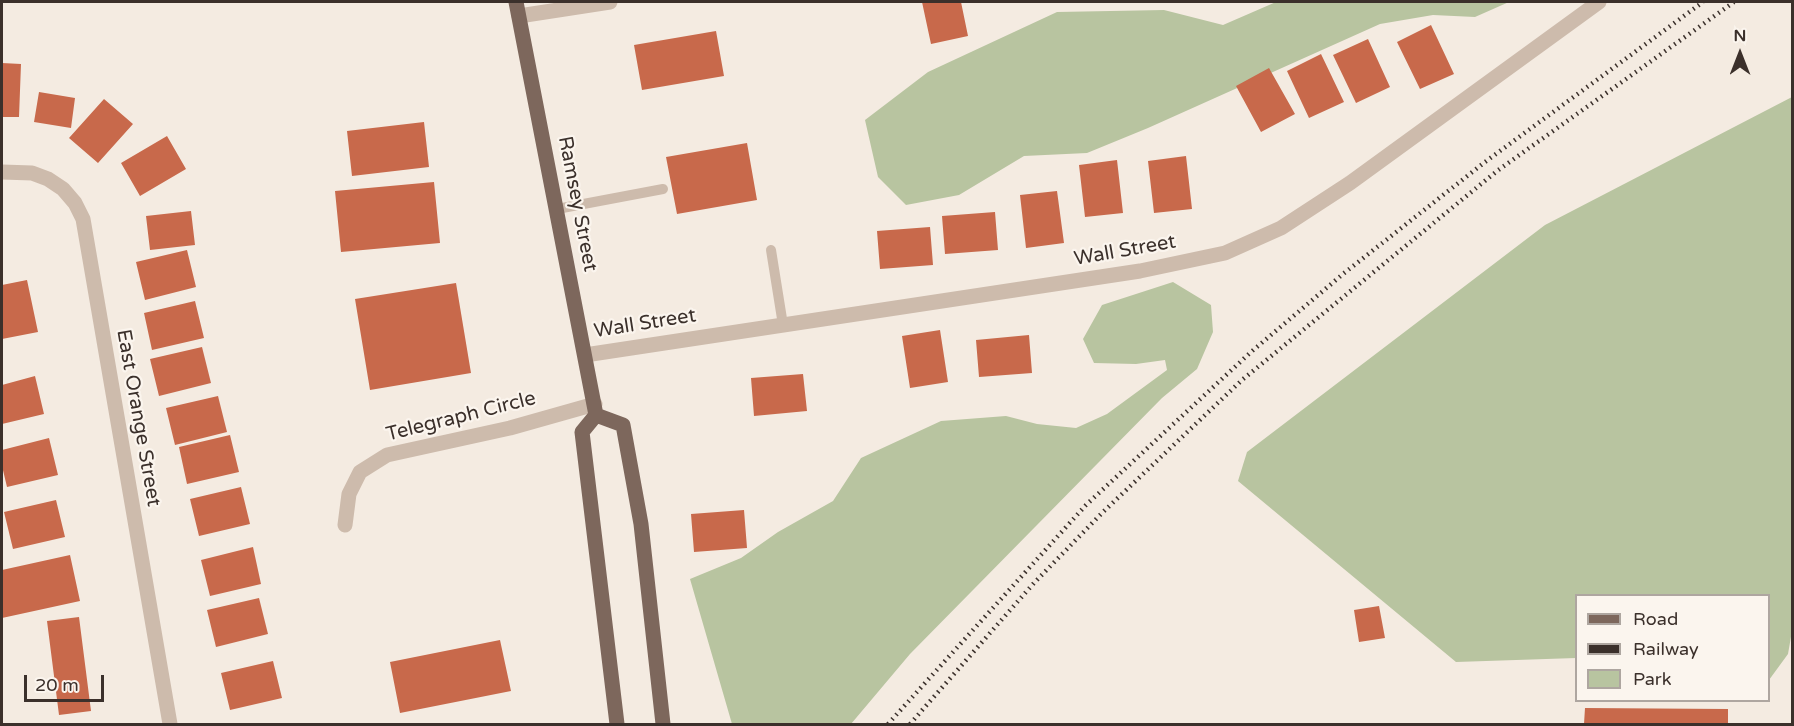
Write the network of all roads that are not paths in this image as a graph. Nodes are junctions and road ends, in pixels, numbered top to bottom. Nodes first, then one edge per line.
1 (610, 2) edge
2 (1599, 2) edge
3 (517, 9) edge
4 (2, 172) edge
5 (663, 189) dead end
6 (557, 209) junction
7 (771, 250) dead end
8 (783, 325) junction
9 (585, 355) junction
10 (596, 409) junction
11 (345, 525) dead end
12 (170, 724) edge
13 (617, 724) edge
14 (663, 724) edge

1 - 3 street
2 - 8 street, Wall Street
3 - 6 main road, Ramsey Street
4 - 12 street, East Orange Street
5 - 6 lane
6 - 9 main road, Ramsey Street
7 - 8 lane
8 - 9 street, Wall Street
9 - 10 main road, Ramsey Street
10 - 11 street, Telegraph Circle
10 - 13 main road
10 - 14 main road

